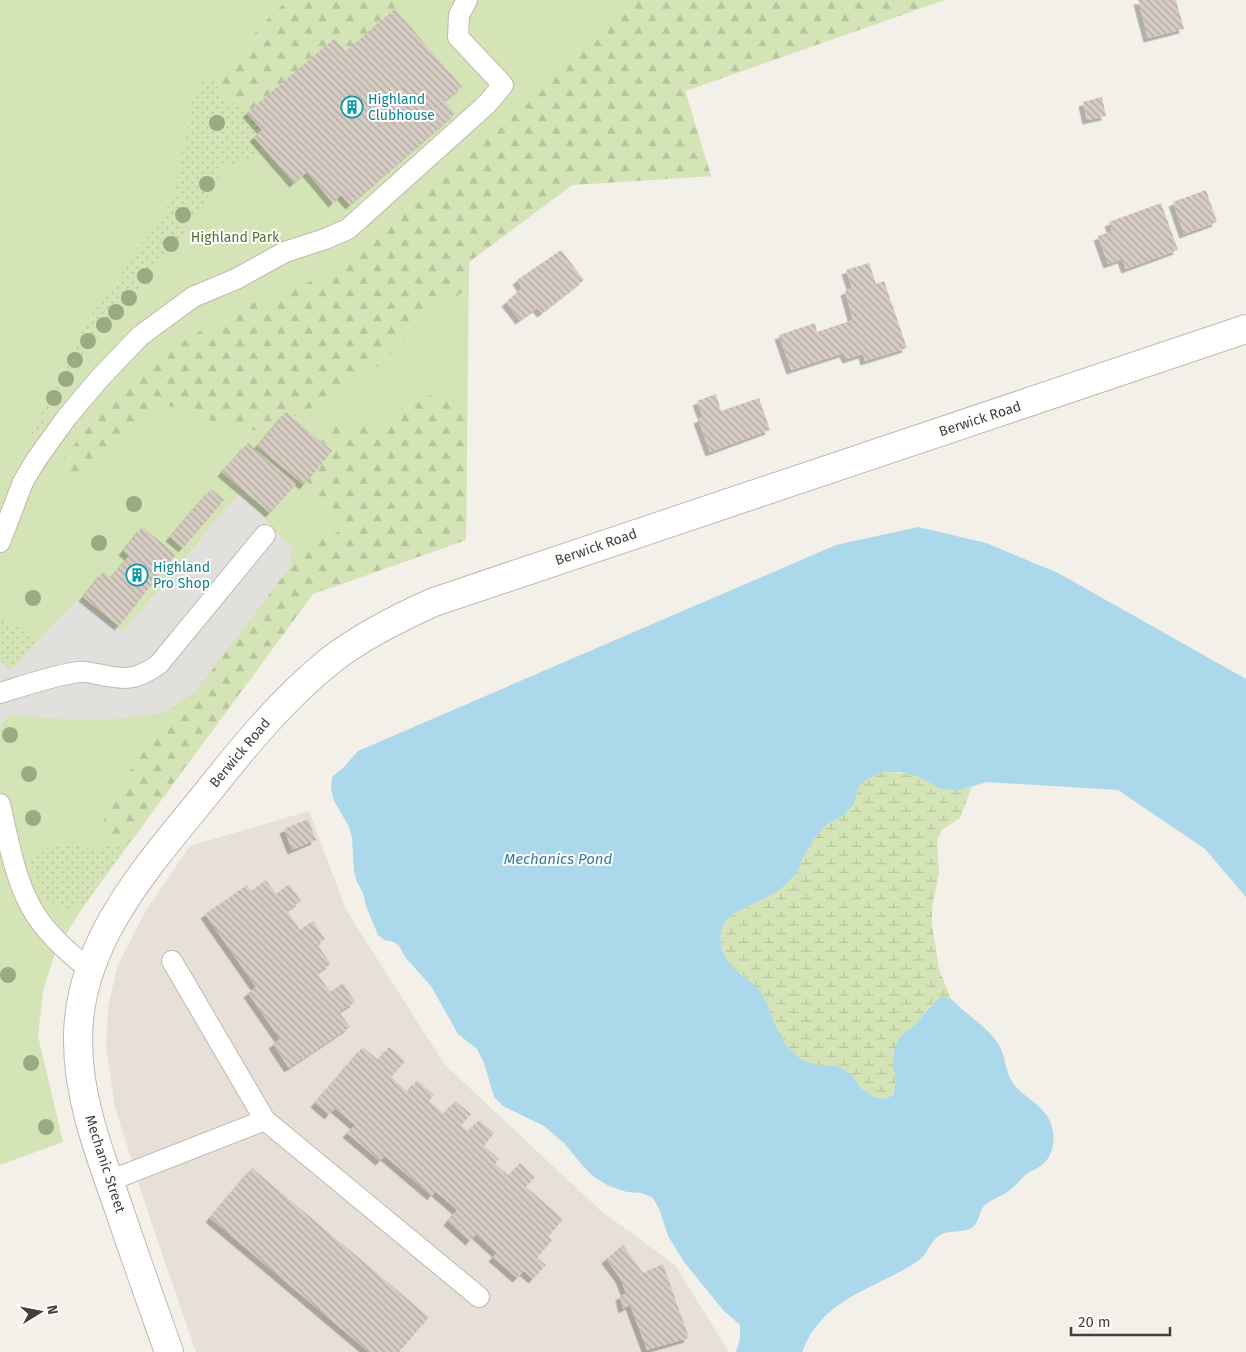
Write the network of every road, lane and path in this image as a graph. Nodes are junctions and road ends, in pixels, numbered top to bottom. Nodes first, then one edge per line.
1 (467, 0) edge
2 (1246, 329) edge
3 (265, 535) dead end
4 (0, 542) edge
5 (0, 692) edge
6 (0, 804) edge
7 (172, 961) dead end
8 (91, 970) junction
9 (265, 1120) junction
10 (109, 1181) junction
11 (479, 1297) dead end
12 (169, 1352) edge

1 - 4 lane
2 - 8 street, Berwick Road
3 - 5 lane
6 - 8 lane
7 - 9 lane
8 - 10 street, Mechanic Street
9 - 10 lane
9 - 11 lane
10 - 12 street, Mechanic Street

